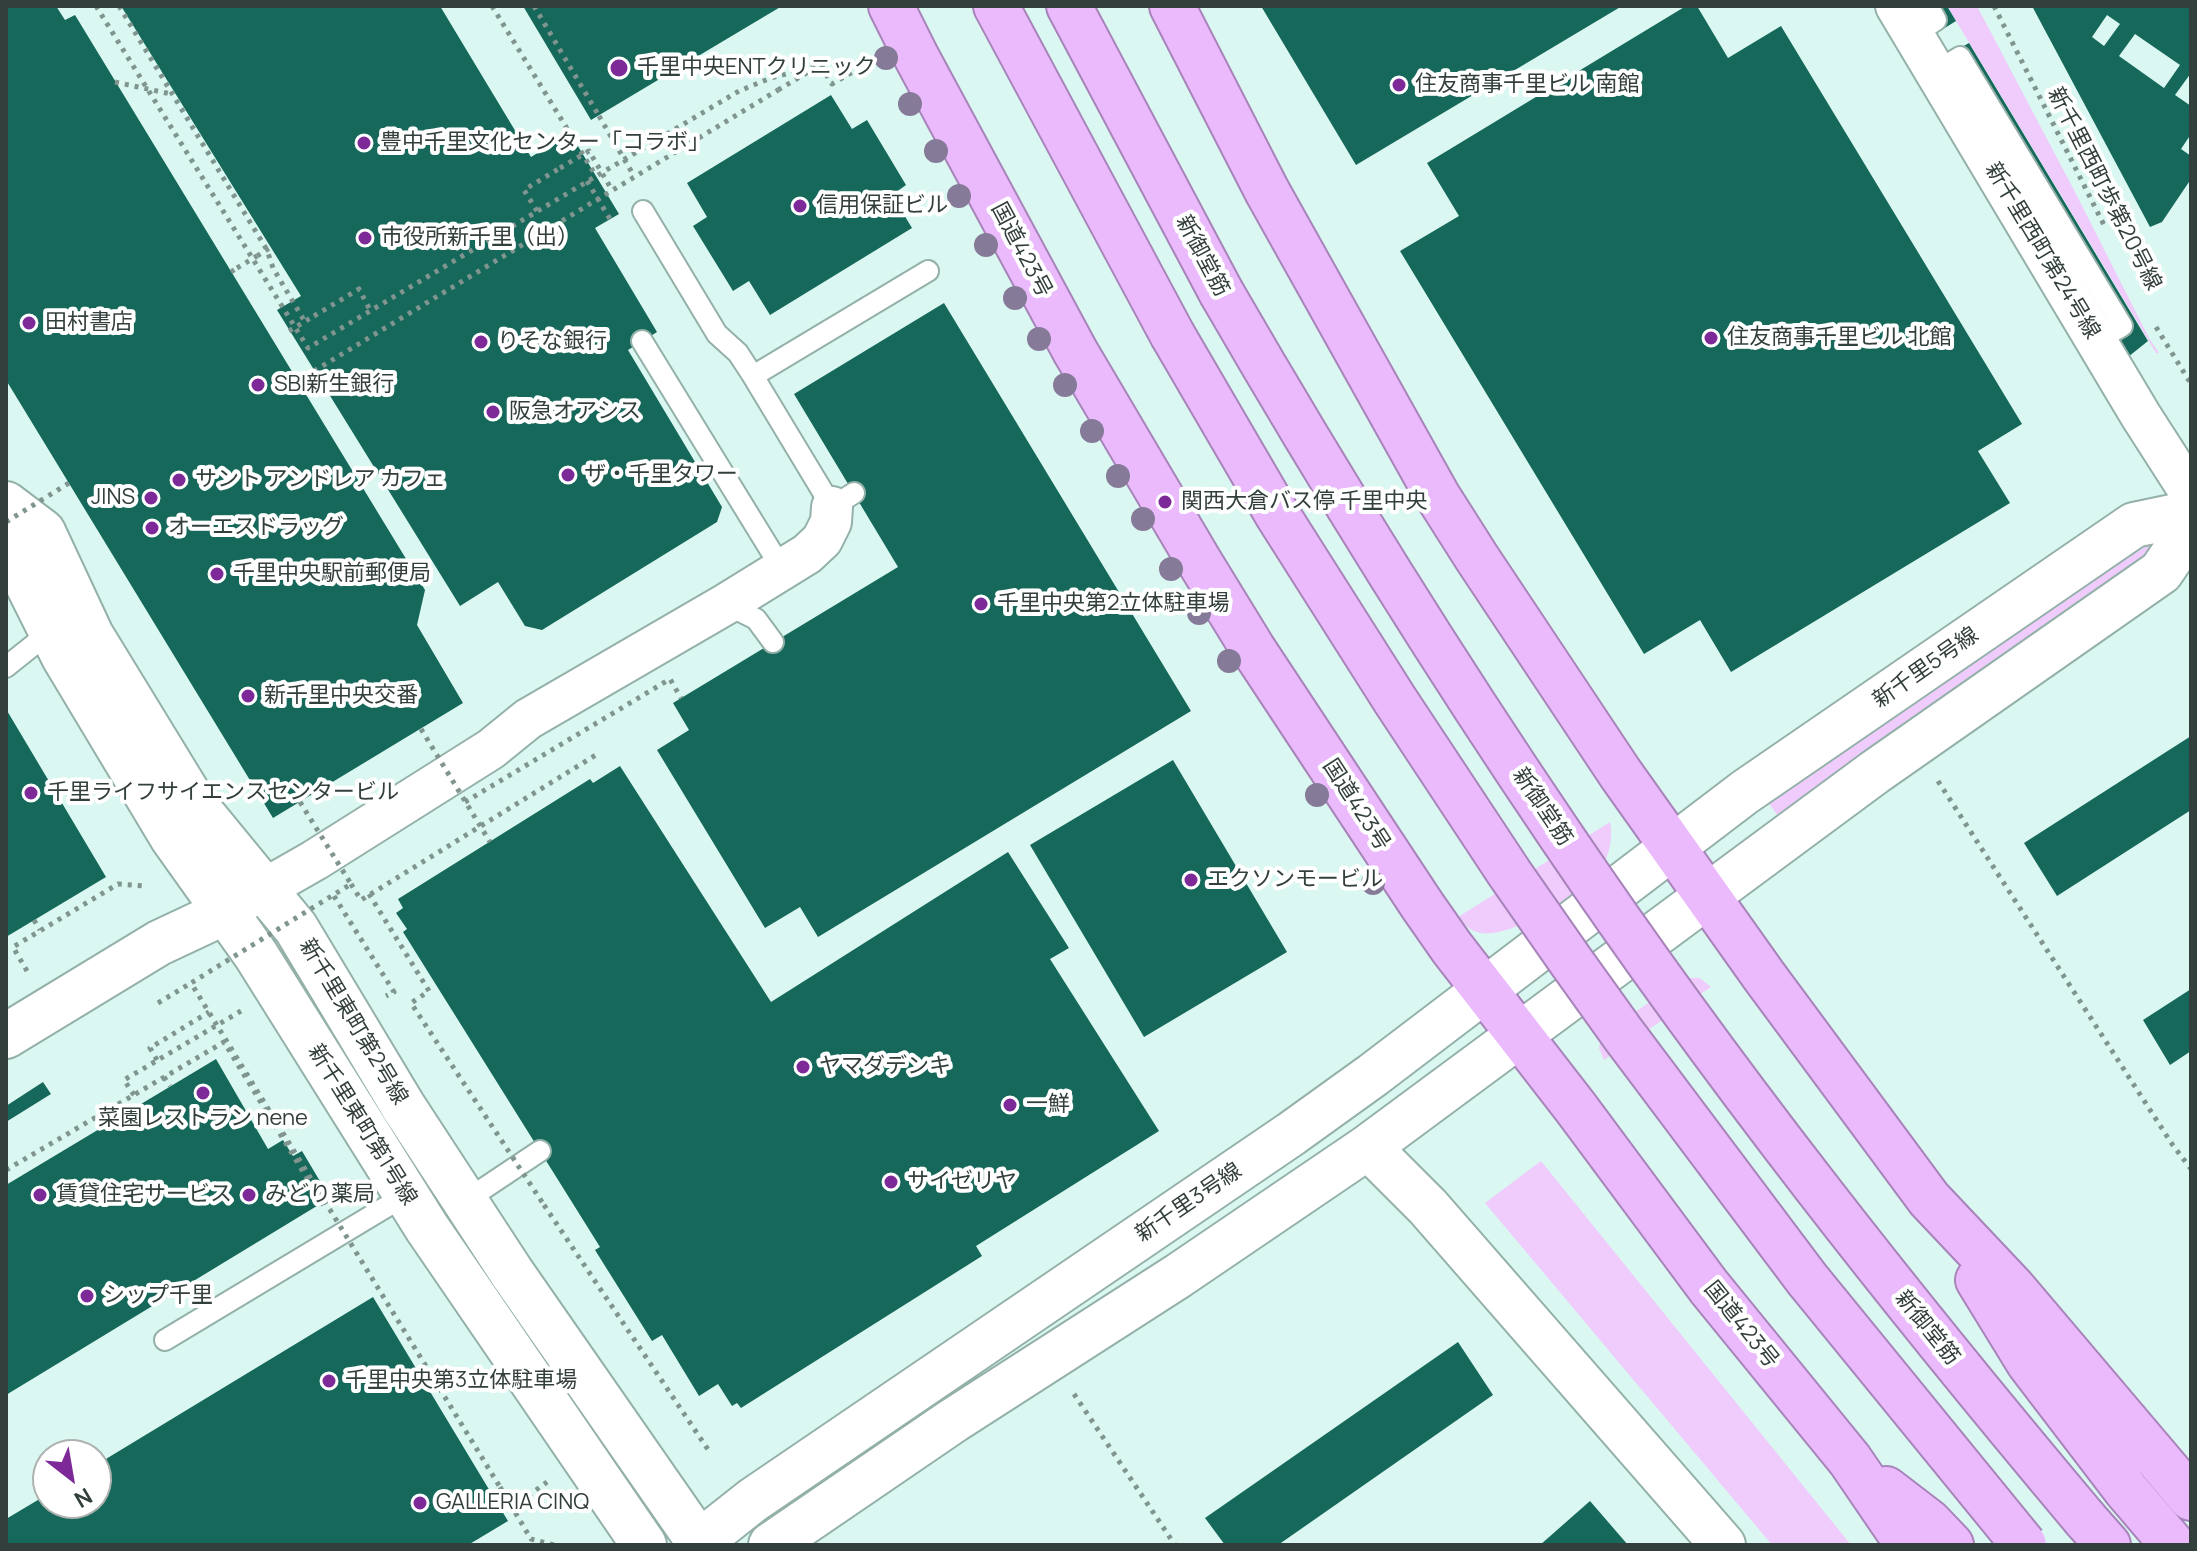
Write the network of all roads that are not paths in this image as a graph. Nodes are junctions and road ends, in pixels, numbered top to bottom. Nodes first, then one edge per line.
1 (891, 6) edge
2 (996, 6) edge
3 (1069, 6) edge
4 (1172, 6) edge
5 (1912, 16) edge
6 (643, 211) dead end
7 (928, 271) dead end
8 (642, 341) dead end
9 (753, 376) junction
10 (2191, 494) edge
11 (843, 500) joint
12 (6, 506) edge
13 (2191, 513) edge
14 (2191, 528) edge
15 (782, 569) junction
16 (726, 604) junction
17 (51, 631) junction
18 (773, 642) dead end
19 (6, 667) edge
20 (1673, 848) junction
21 (264, 889) junction
22 (1708, 896) junction
23 (225, 912) junction
24 (1484, 989) junction
25 (1520, 1035) junction
26 (6, 1036) edge
27 (1368, 1147) junction
28 (540, 1151) dead end
29 (406, 1195) junction
30 (1929, 1199) junction
31 (465, 1201) junction
32 (165, 1340) dead end
33 (1850, 1460) junction
34 (2191, 1498) edge
35 (2097, 1532) edge
36 (699, 1544) edge
37 (644, 1545) edge
38 (771, 1545) edge
39 (1723, 1545) edge
40 (1908, 1545) edge
41 (1951, 1545) edge
42 (2024, 1545) edge
43 (2173, 1545) edge

1 - 24 highway, 国道423号
2 - 42 highway, bridge
3 - 35 highway, 新御堂筋, bridge
4 - 20 highway
5 - 10 street, 新千里西町第24号線
6 - 9 lane
7 - 9 lane
8 - 15 lane
9 - 11 lane
11 - 15 street
12 - 17 street, 新千里東町第2号線
12 - 21 street, 新千里東町第2号線
13 - 20 street, 新千里5号線
14 - 22 street
15 - 16 street
16 - 18 lane
16 - 21 street
17 - 19 lane
17 - 23 street, 新千里東町第2号線
20 - 22 highway
20 - 24 street, 新千里3号線
21 - 23 street
21 - 31 street, 新千里東町第2号線
22 - 25 street
22 - 30 highway
23 - 26 street
23 - 29 street, 新千里東町第1号線
24 - 25 highway, 国道423号
24 - 36 street, 新千里3号線
25 - 27 street
25 - 33 highway, 国道423号
27 - 38 street
27 - 39 street
28 - 31 lane
29 - 32 lane
29 - 37 street, 新千里東町第1号線
30 - 34 highway
30 - 43 highway
31 - 36 street, 新千里東町第2号線
33 - 40 highway, 国道423号
33 - 41 highway

